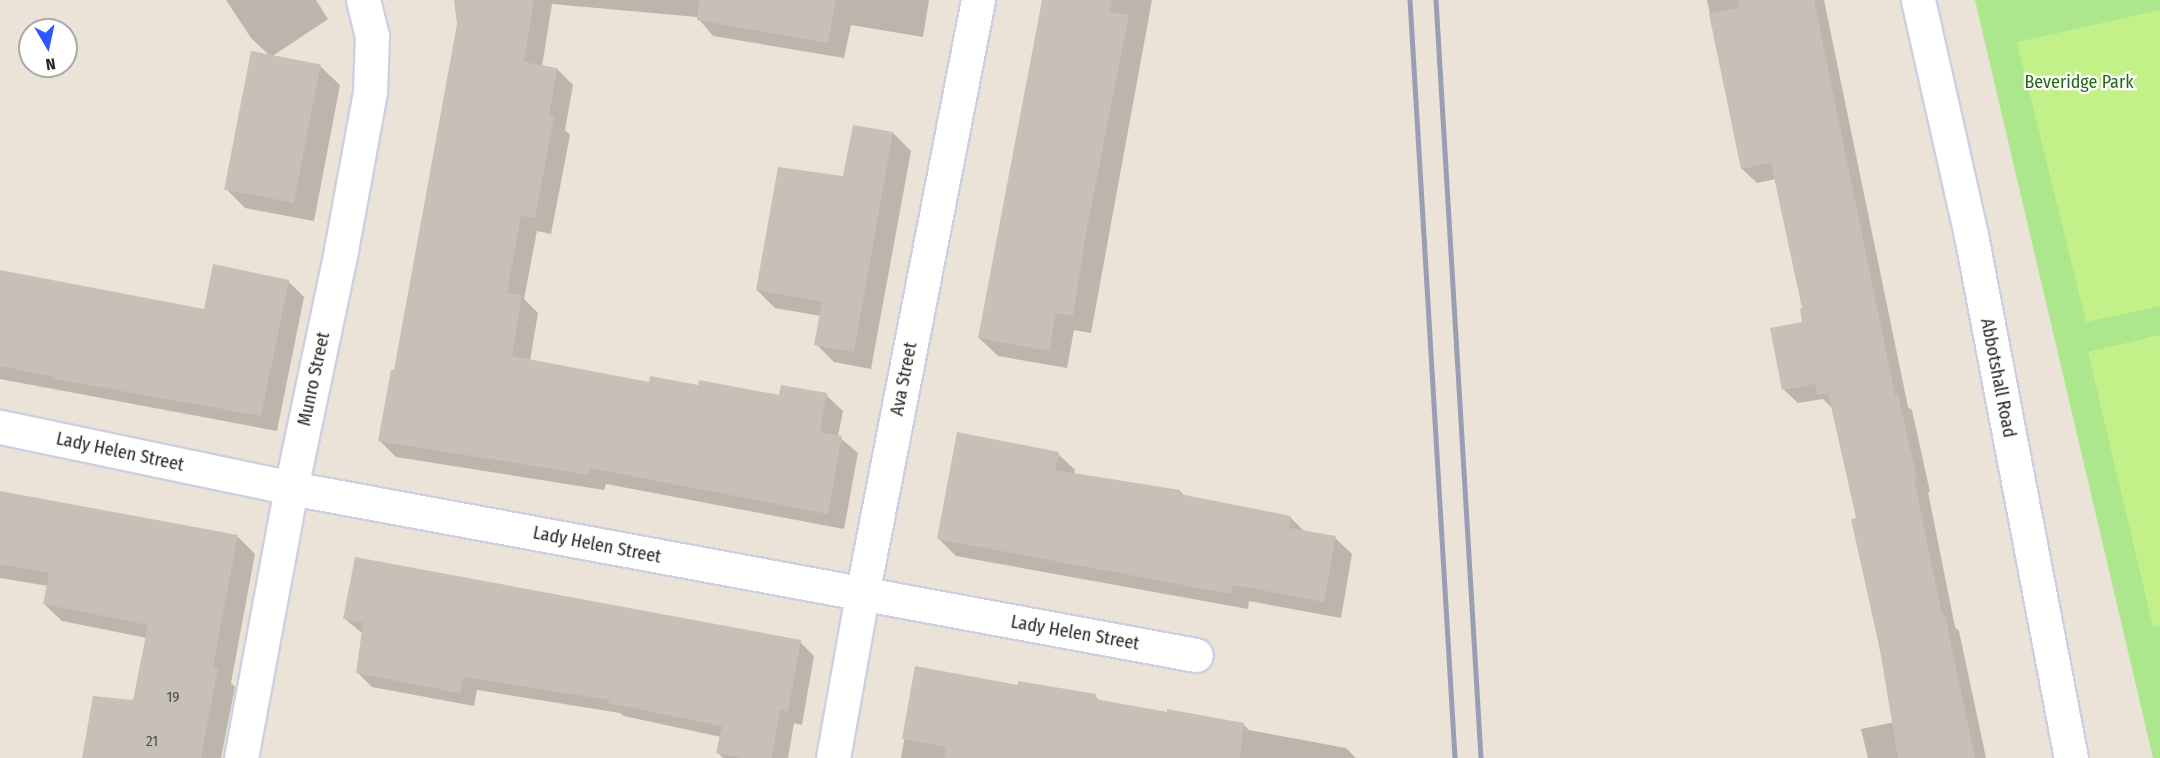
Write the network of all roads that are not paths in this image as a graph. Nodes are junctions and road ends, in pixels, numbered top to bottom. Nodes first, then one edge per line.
1 (363, 0) edge
2 (978, 0) edge
3 (1918, 0) edge
4 (0, 427) edge
5 (291, 489) junction
6 (862, 595) junction
7 (1196, 655) dead end
8 (241, 758) edge
9 (833, 758) edge
10 (2072, 758) edge

1 - 5 street, Munro Street
2 - 6 street, Ava Street
3 - 10 street, Abbotshall Road
4 - 5 street, Lady Helen Street
5 - 6 street, Lady Helen Street
5 - 8 street, Munro Street
6 - 7 street, Lady Helen Street
6 - 9 street, Ava Street

